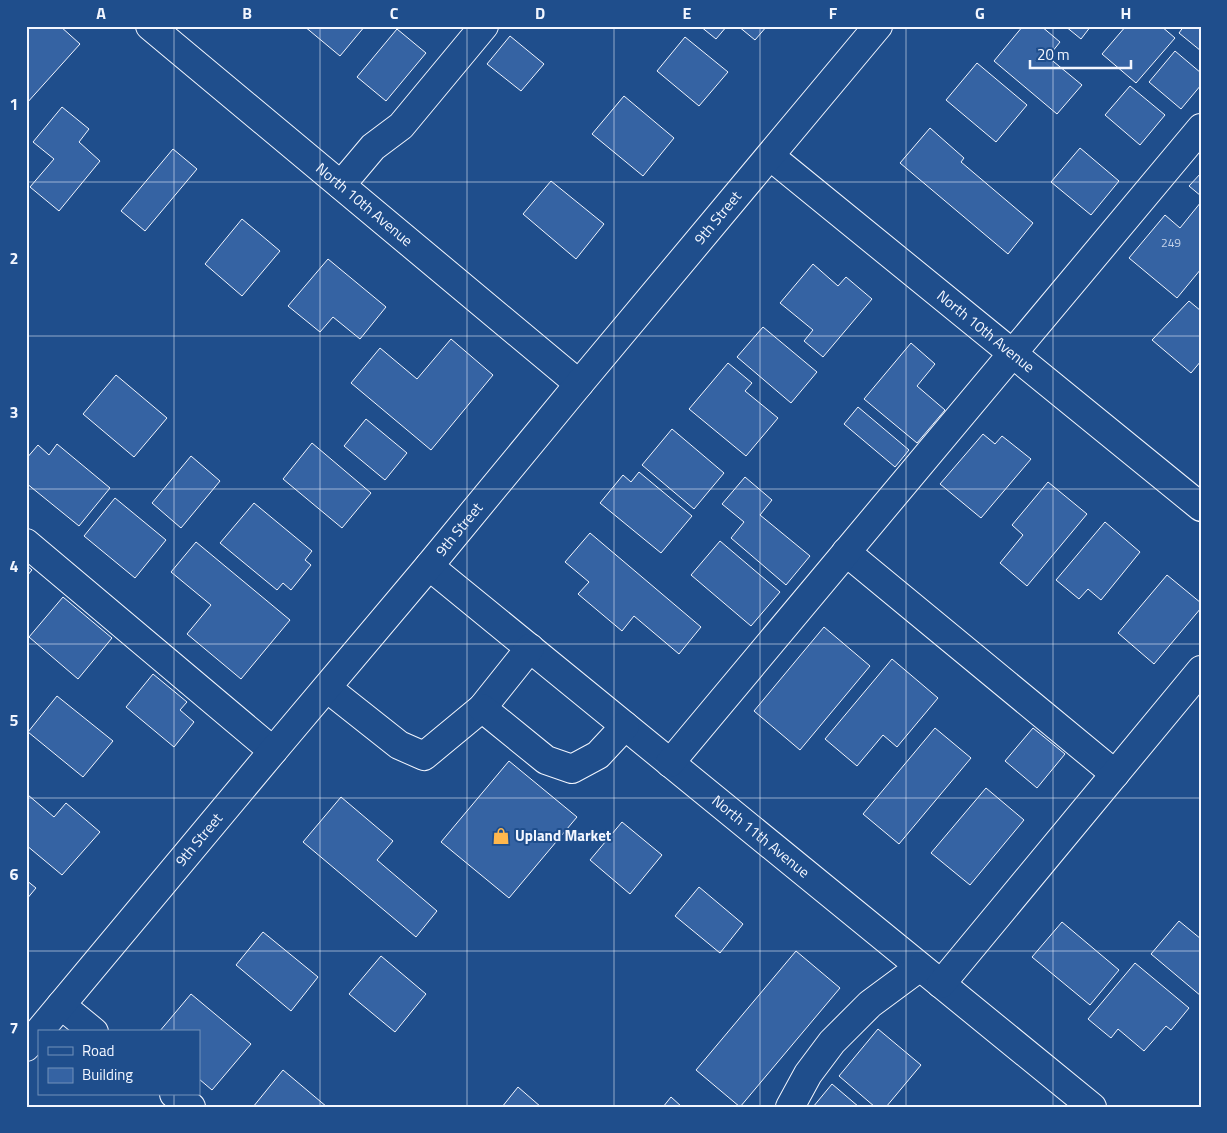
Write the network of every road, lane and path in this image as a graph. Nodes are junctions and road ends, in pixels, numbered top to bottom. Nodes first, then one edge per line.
1 (150, 26) edge
2 (484, 26) edge
3 (878, 26) edge
4 (1197, 140) edge
5 (770, 156) junction
6 (341, 185) junction
7 (1012, 353) junction
8 (579, 384) junction
9 (1201, 507) edge
10 (26, 544) edge
11 (846, 552) junction
12 (429, 566) junction
13 (530, 648) junction
14 (1201, 670) edge
15 (327, 688) junction
16 (482, 708) junction
17 (625, 726) junction
18 (273, 751) junction
19 (670, 763) junction
20 (1115, 774) junction
21 (920, 967) junction
22 (941, 984) junction
23 (61, 1005) junction
24 (40, 1030) edge
25 (92, 1030) edge
26 (38, 1033) edge
27 (26, 1047) edge
28 (177, 1096) edge
29 (191, 1107) edge
30 (790, 1107) edge
31 (1092, 1107) edge

1 - 6 street, North 10th Avenue
2 - 6 street
3 - 5 street, 9th Street
4 - 7 street
5 - 7 street, North 10th Avenue
5 - 8 street, 9th Street
6 - 8 street, North 10th Avenue
7 - 9 street, North 10th Avenue
7 - 11 street
8 - 12 street, 9th Street
10 - 18 street
11 - 19 street
11 - 20 street
12 - 13 street, North 11th Avenue
12 - 15 street, 9th Street
13 - 16 street
13 - 17 street, North 11th Avenue
14 - 20 street
15 - 16 street
15 - 18 street, 9th Street
16 - 17 street
17 - 19 street, North 11th Avenue
18 - 23 street, 9th Street
19 - 21 street, North 11th Avenue
20 - 22 street
21 - 22 street, North 11th Avenue
21 - 30 street
22 - 31 street, North 11th Avenue
23 - 24 street, 9th Street
23 - 25 street
26 - 27 street, 9th Street
28 - 29 street

